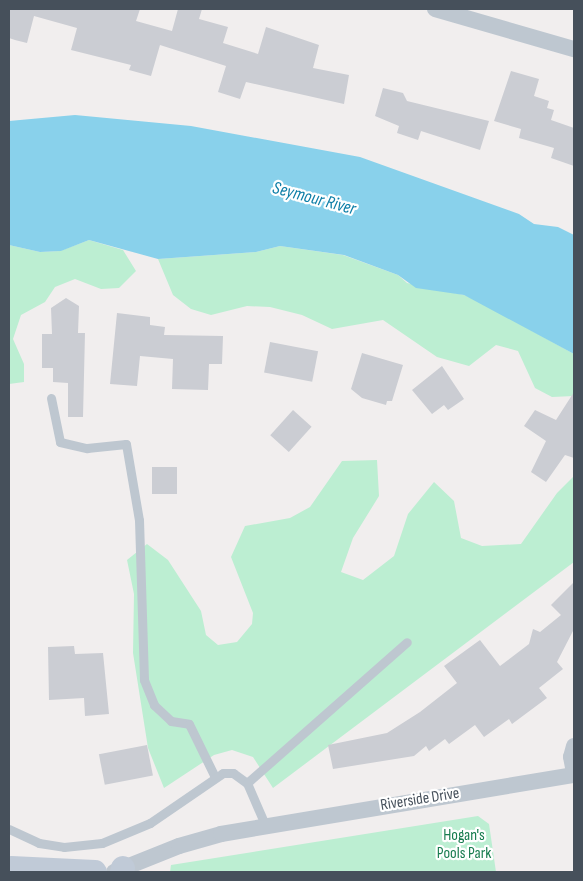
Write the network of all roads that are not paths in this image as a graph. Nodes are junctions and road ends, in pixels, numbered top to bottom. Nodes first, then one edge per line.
1 (435, 9) edge
2 (574, 49) edge
3 (51, 398) dead end
4 (407, 642) dead end
5 (574, 746) edge
6 (574, 774) edge
7 (215, 777) junction
8 (247, 783) junction
9 (266, 827) junction
10 (9, 829) edge
11 (12, 868) edge
12 (119, 871) edge
13 (95, 872) edge

1 - 2 street
3 - 7 lane
4 - 8 lane
5 - 6 street
6 - 9 street, Riverside Drive
7 - 8 lane
7 - 10 lane
8 - 9 lane
9 - 12 street, Riverside Drive
11 - 13 main road

